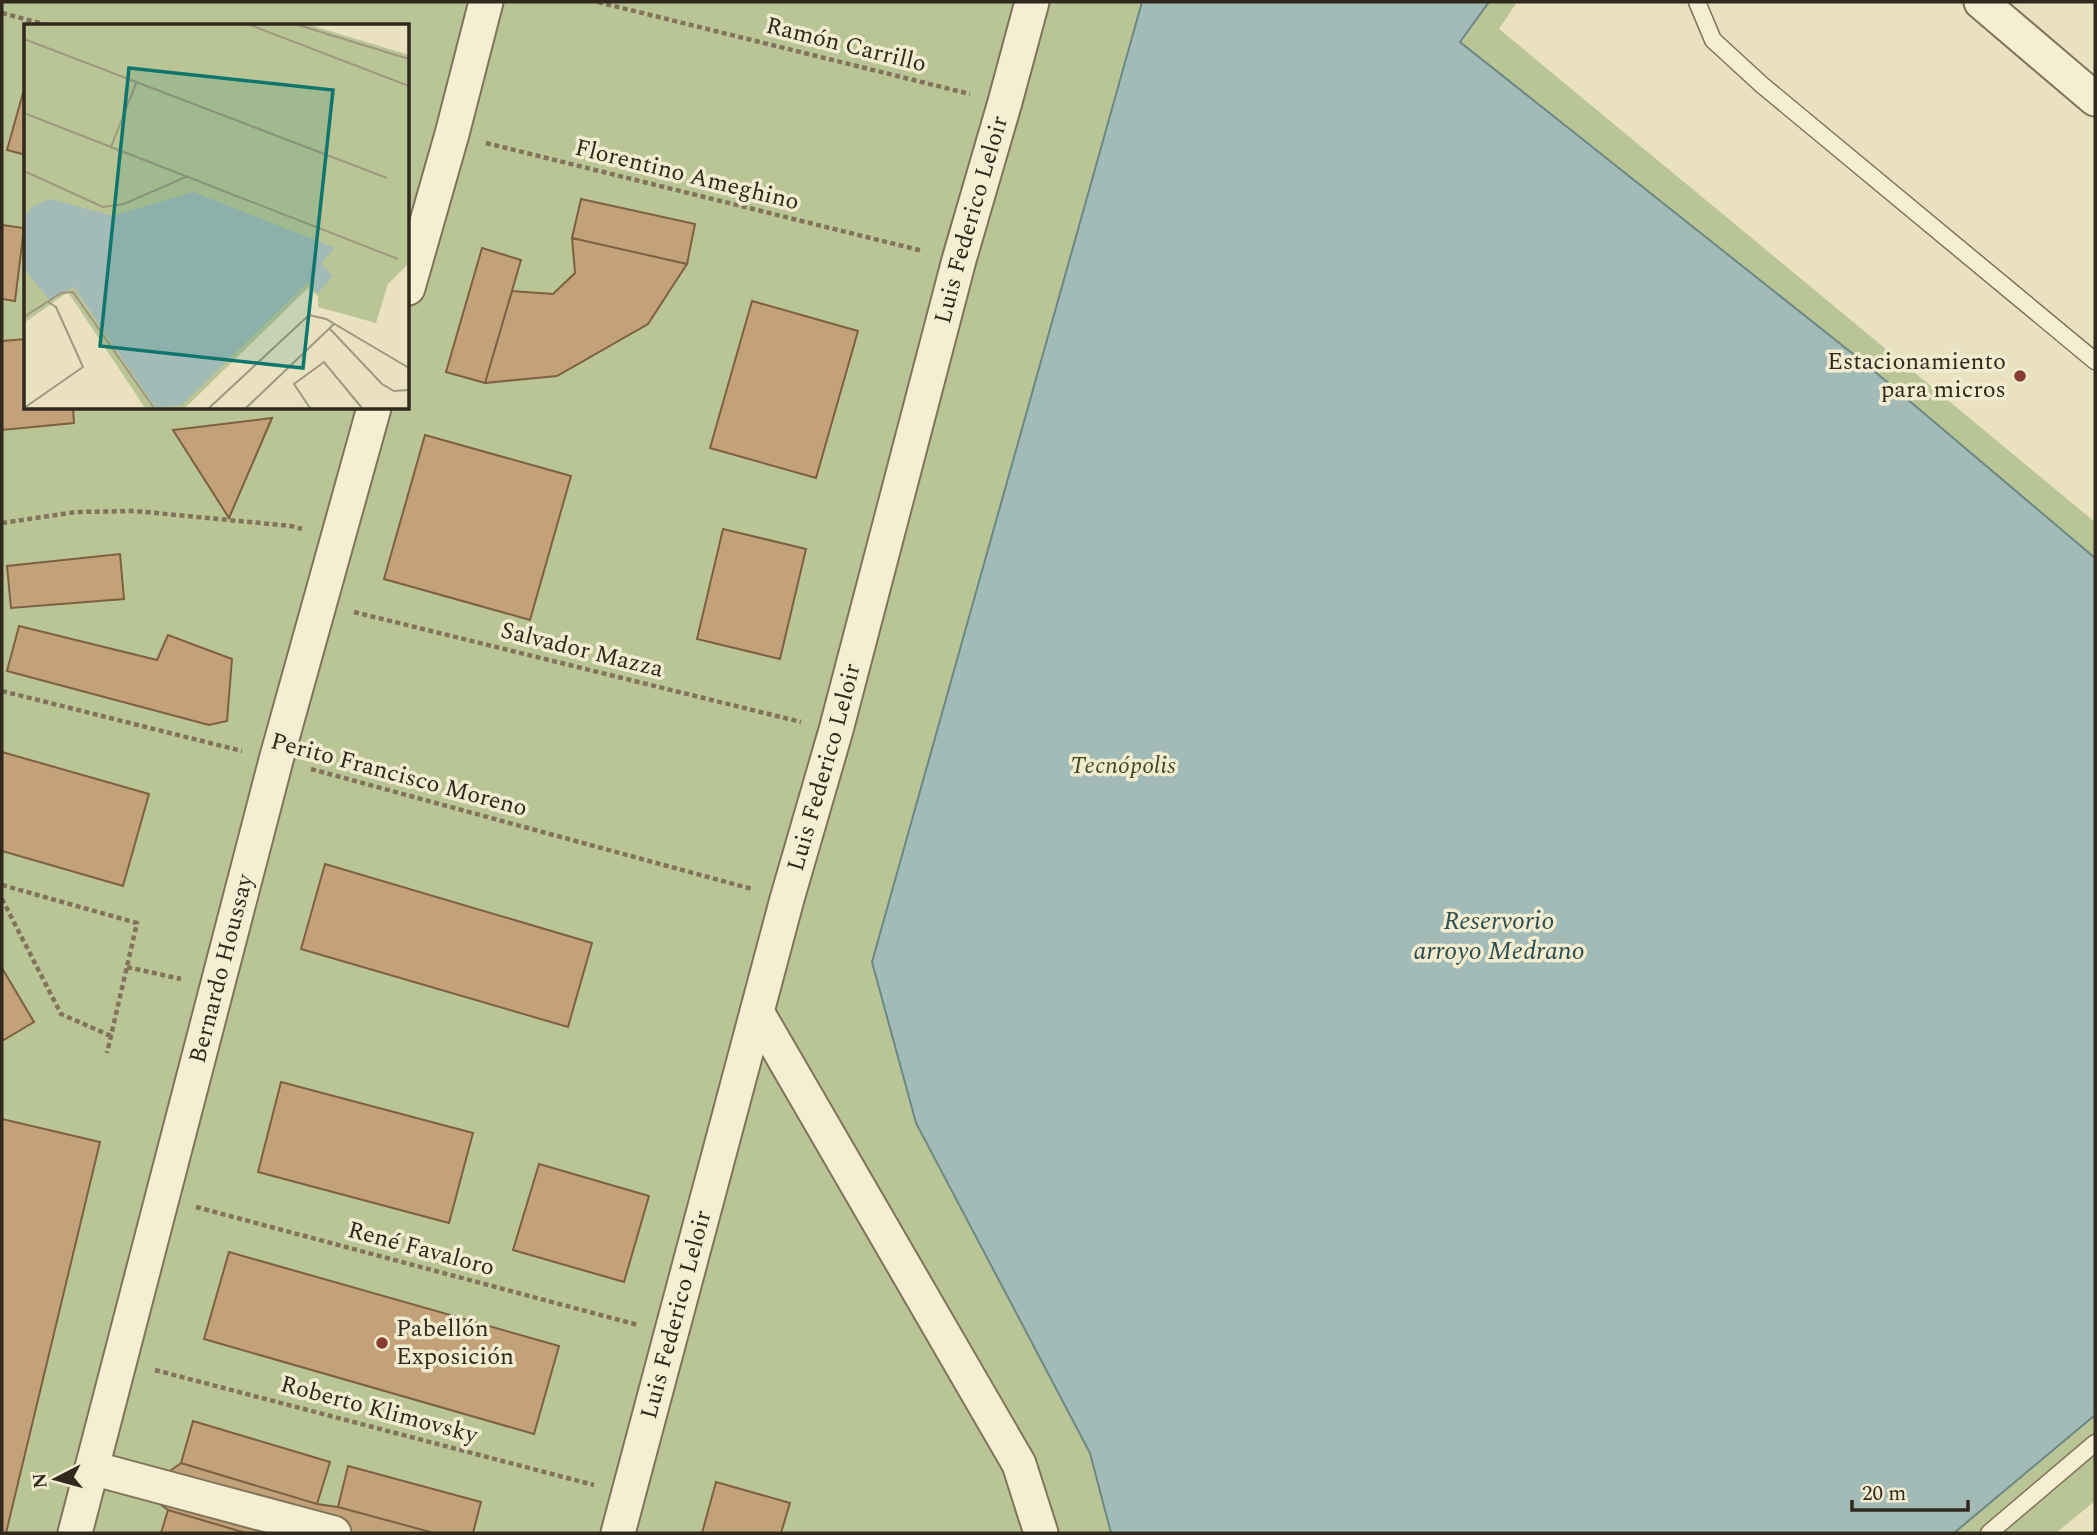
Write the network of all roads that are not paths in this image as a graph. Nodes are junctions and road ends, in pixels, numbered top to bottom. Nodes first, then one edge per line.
1 (486, 2) edge
2 (1032, 2) edge
3 (1697, 2) edge
4 (1981, 2) edge
5 (2095, 99) edge
6 (410, 282) edge
7 (2095, 361) edge
8 (373, 410) edge
9 (757, 1012) junction
10 (2095, 1443) edge
11 (92, 1468) junction
12 (75, 1533) edge
13 (334, 1533) edge
14 (618, 1533) edge
15 (1041, 1533) edge
16 (1989, 1533) edge

1 - 6 street
2 - 9 street, Luis Federico Leloir
3 - 7 lane
4 - 5 street
8 - 11 street, Bernardo Houssay
9 - 14 street, Luis Federico Leloir
9 - 15 street
10 - 16 lane
11 - 12 street, Bernardo Houssay
11 - 13 street

